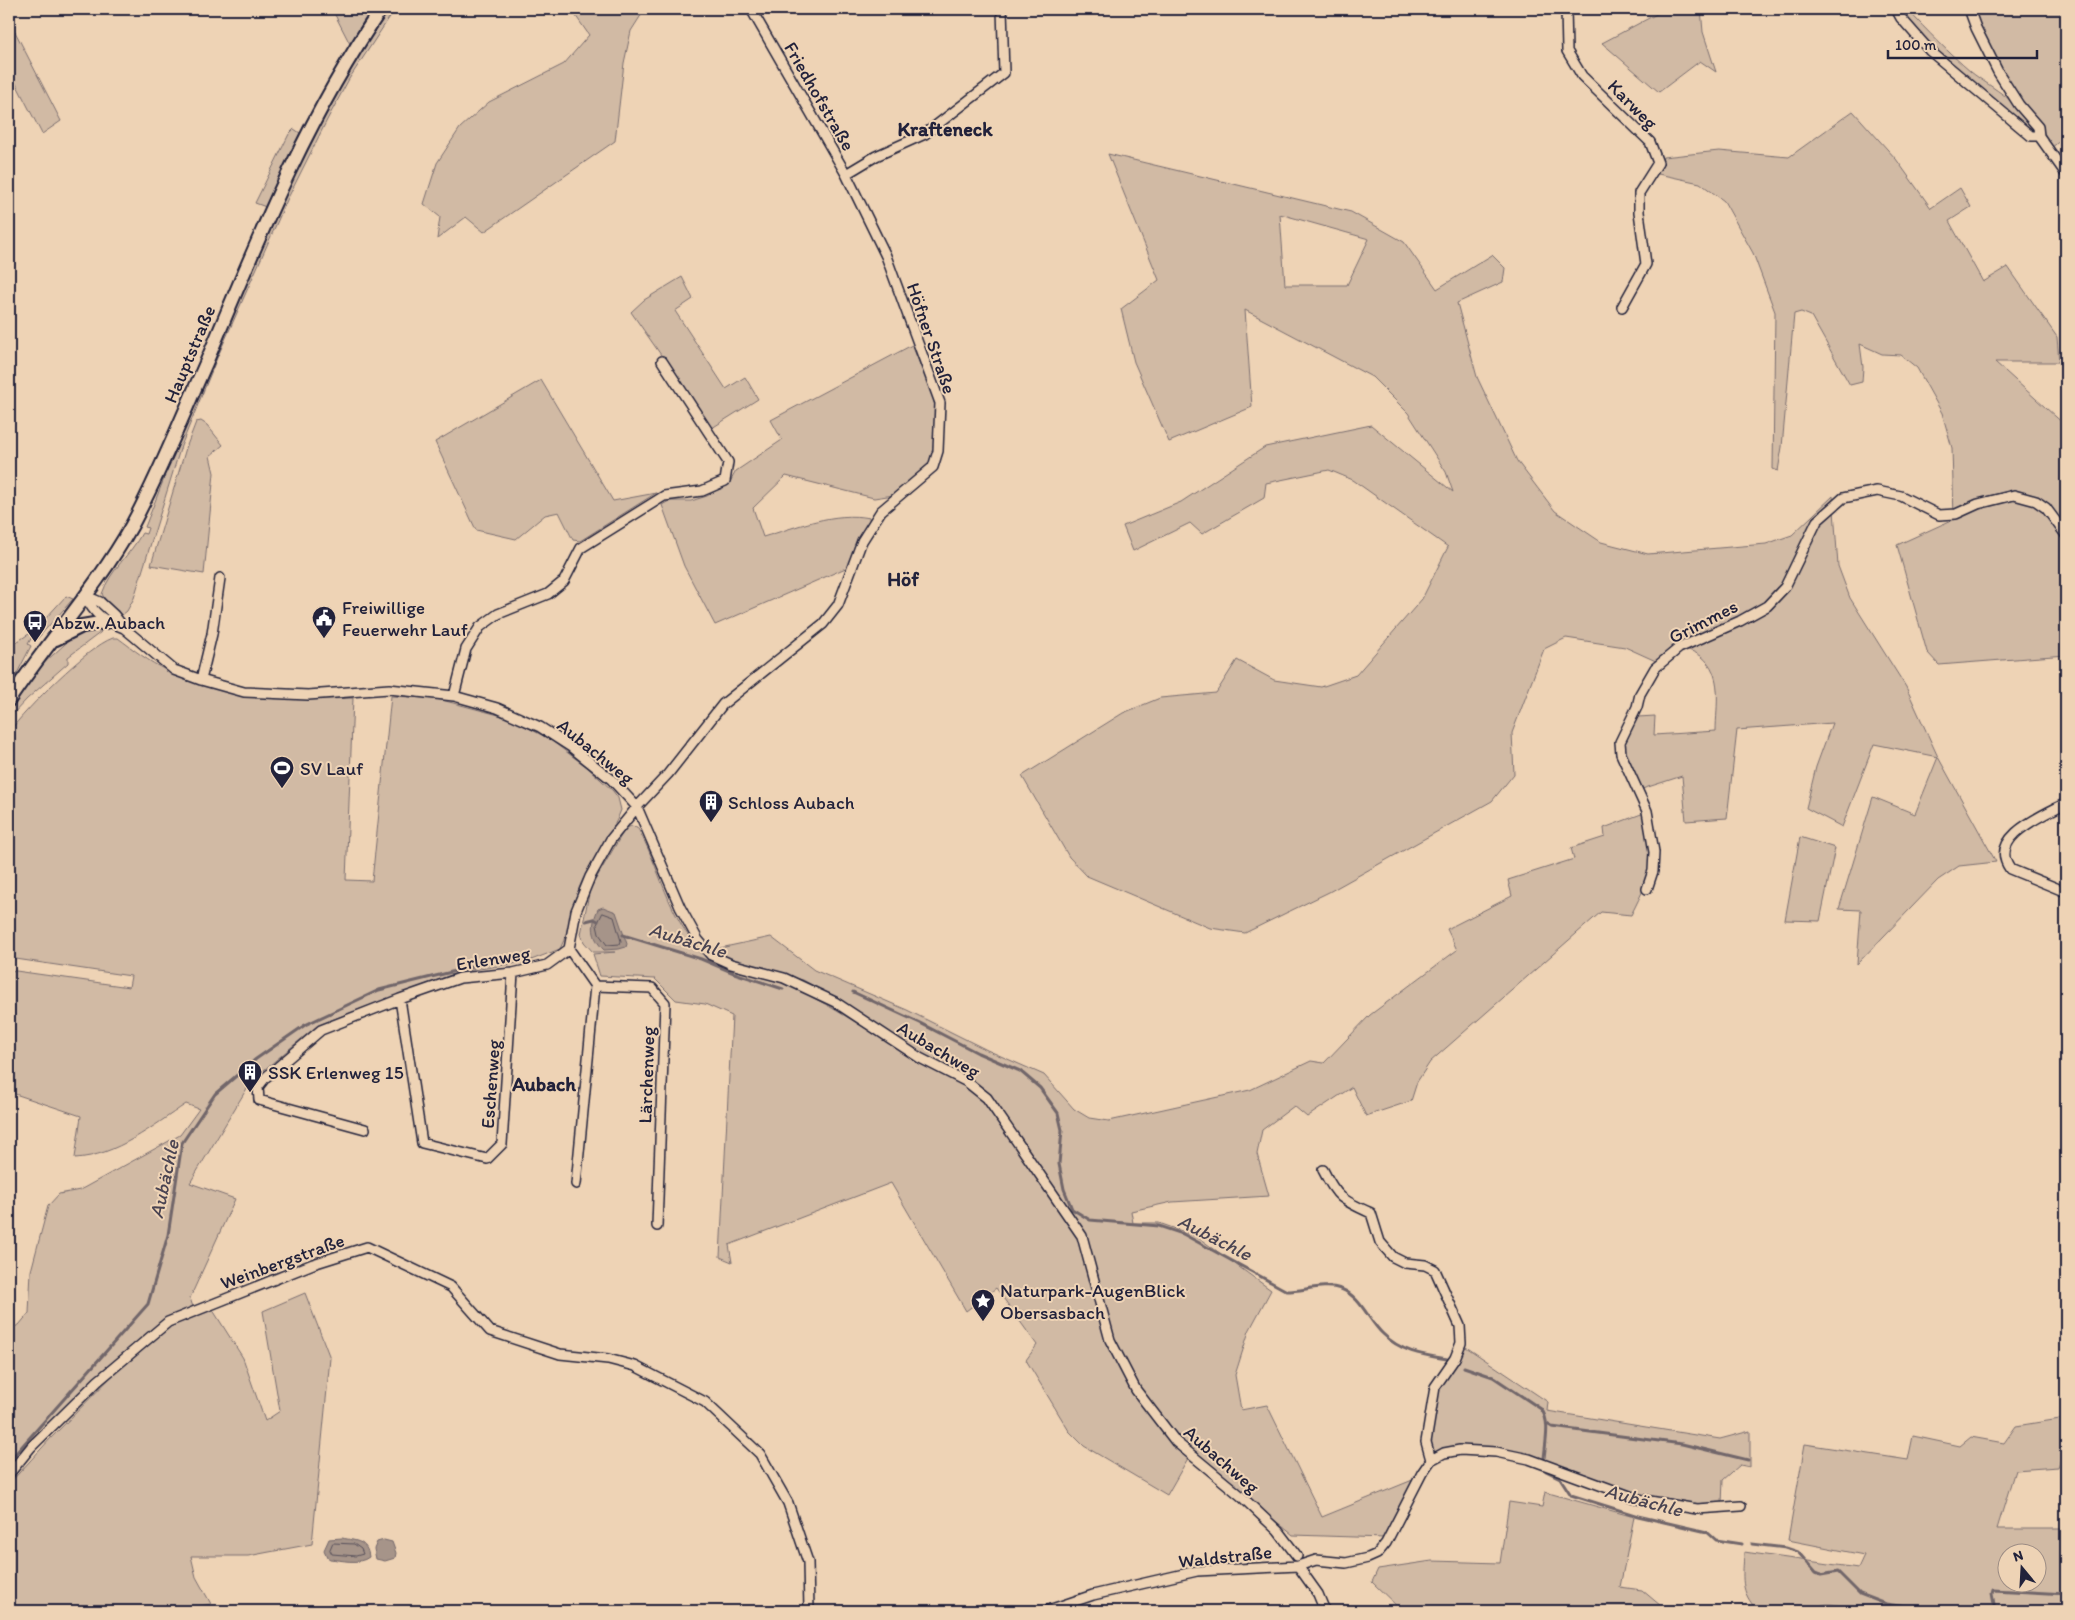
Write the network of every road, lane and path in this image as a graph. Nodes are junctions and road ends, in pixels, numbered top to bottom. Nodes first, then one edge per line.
1 (381, 9) edge
2 (751, 9) edge
3 (1002, 9) edge
4 (1566, 9) edge
5 (1896, 9) edge
6 (1969, 9) edge
7 (2039, 136) junction
8 (846, 174) junction
9 (2066, 174) edge
10 (1622, 307) dead end
11 (662, 361) dead end
12 (2066, 535) edge
13 (220, 578) dead end
14 (86, 596) junction
15 (106, 622) junction
16 (124, 628) junction
17 (52, 641) junction
18 (201, 680) junction
19 (454, 696) junction
20 (9, 700) edge
21 (2066, 804) edge
22 (637, 807) junction
23 (1647, 889) dead end
24 (2066, 892) edge
25 (569, 948) junction
26 (513, 972) junction
27 (595, 986) junction
28 (400, 999) junction
29 (365, 1129) dead end
30 (1323, 1170) dead end
31 (576, 1184) dead end
32 (657, 1226) dead end
33 (1432, 1460) junction
34 (9, 1474) edge
35 (1741, 1506) dead end
36 (1297, 1561) junction
37 (809, 1611) edge
38 (1046, 1611) edge
39 (1325, 1611) edge

1 - 14 main road, Hauptstraße
2 - 8 street, Friedhofstraße
3 - 8 street
4 - 10 street, Karweg
5 - 7 street
6 - 7 street
7 - 9 street
8 - 22 street, Höfner Straße
11 - 19 street
12 - 23 street, Grimmes
13 - 18 street
14 - 15 street
14 - 16 street, Aubachweg
14 - 17 main road, Hauptstraße
15 - 16 street, Aubachweg
15 - 17 main road
16 - 18 street, Aubachweg
17 - 20 main road, Hauptstraße
18 - 19 street, Aubachweg
19 - 22 street, Aubachweg
21 - 24 street
22 - 25 street
22 - 36 street, Aubachweg
25 - 26 street, Erlenweg
25 - 27 street
26 - 28 street, Erlenweg
26 - 28 street, Eschenweg
27 - 31 street
27 - 32 street, Lärchenweg
28 - 29 street, Erlenweg
30 - 33 street
33 - 35 street
33 - 36 street
34 - 37 street, Weinbergstraße
36 - 38 street, Waldstraße
36 - 39 street, Waldstraße

